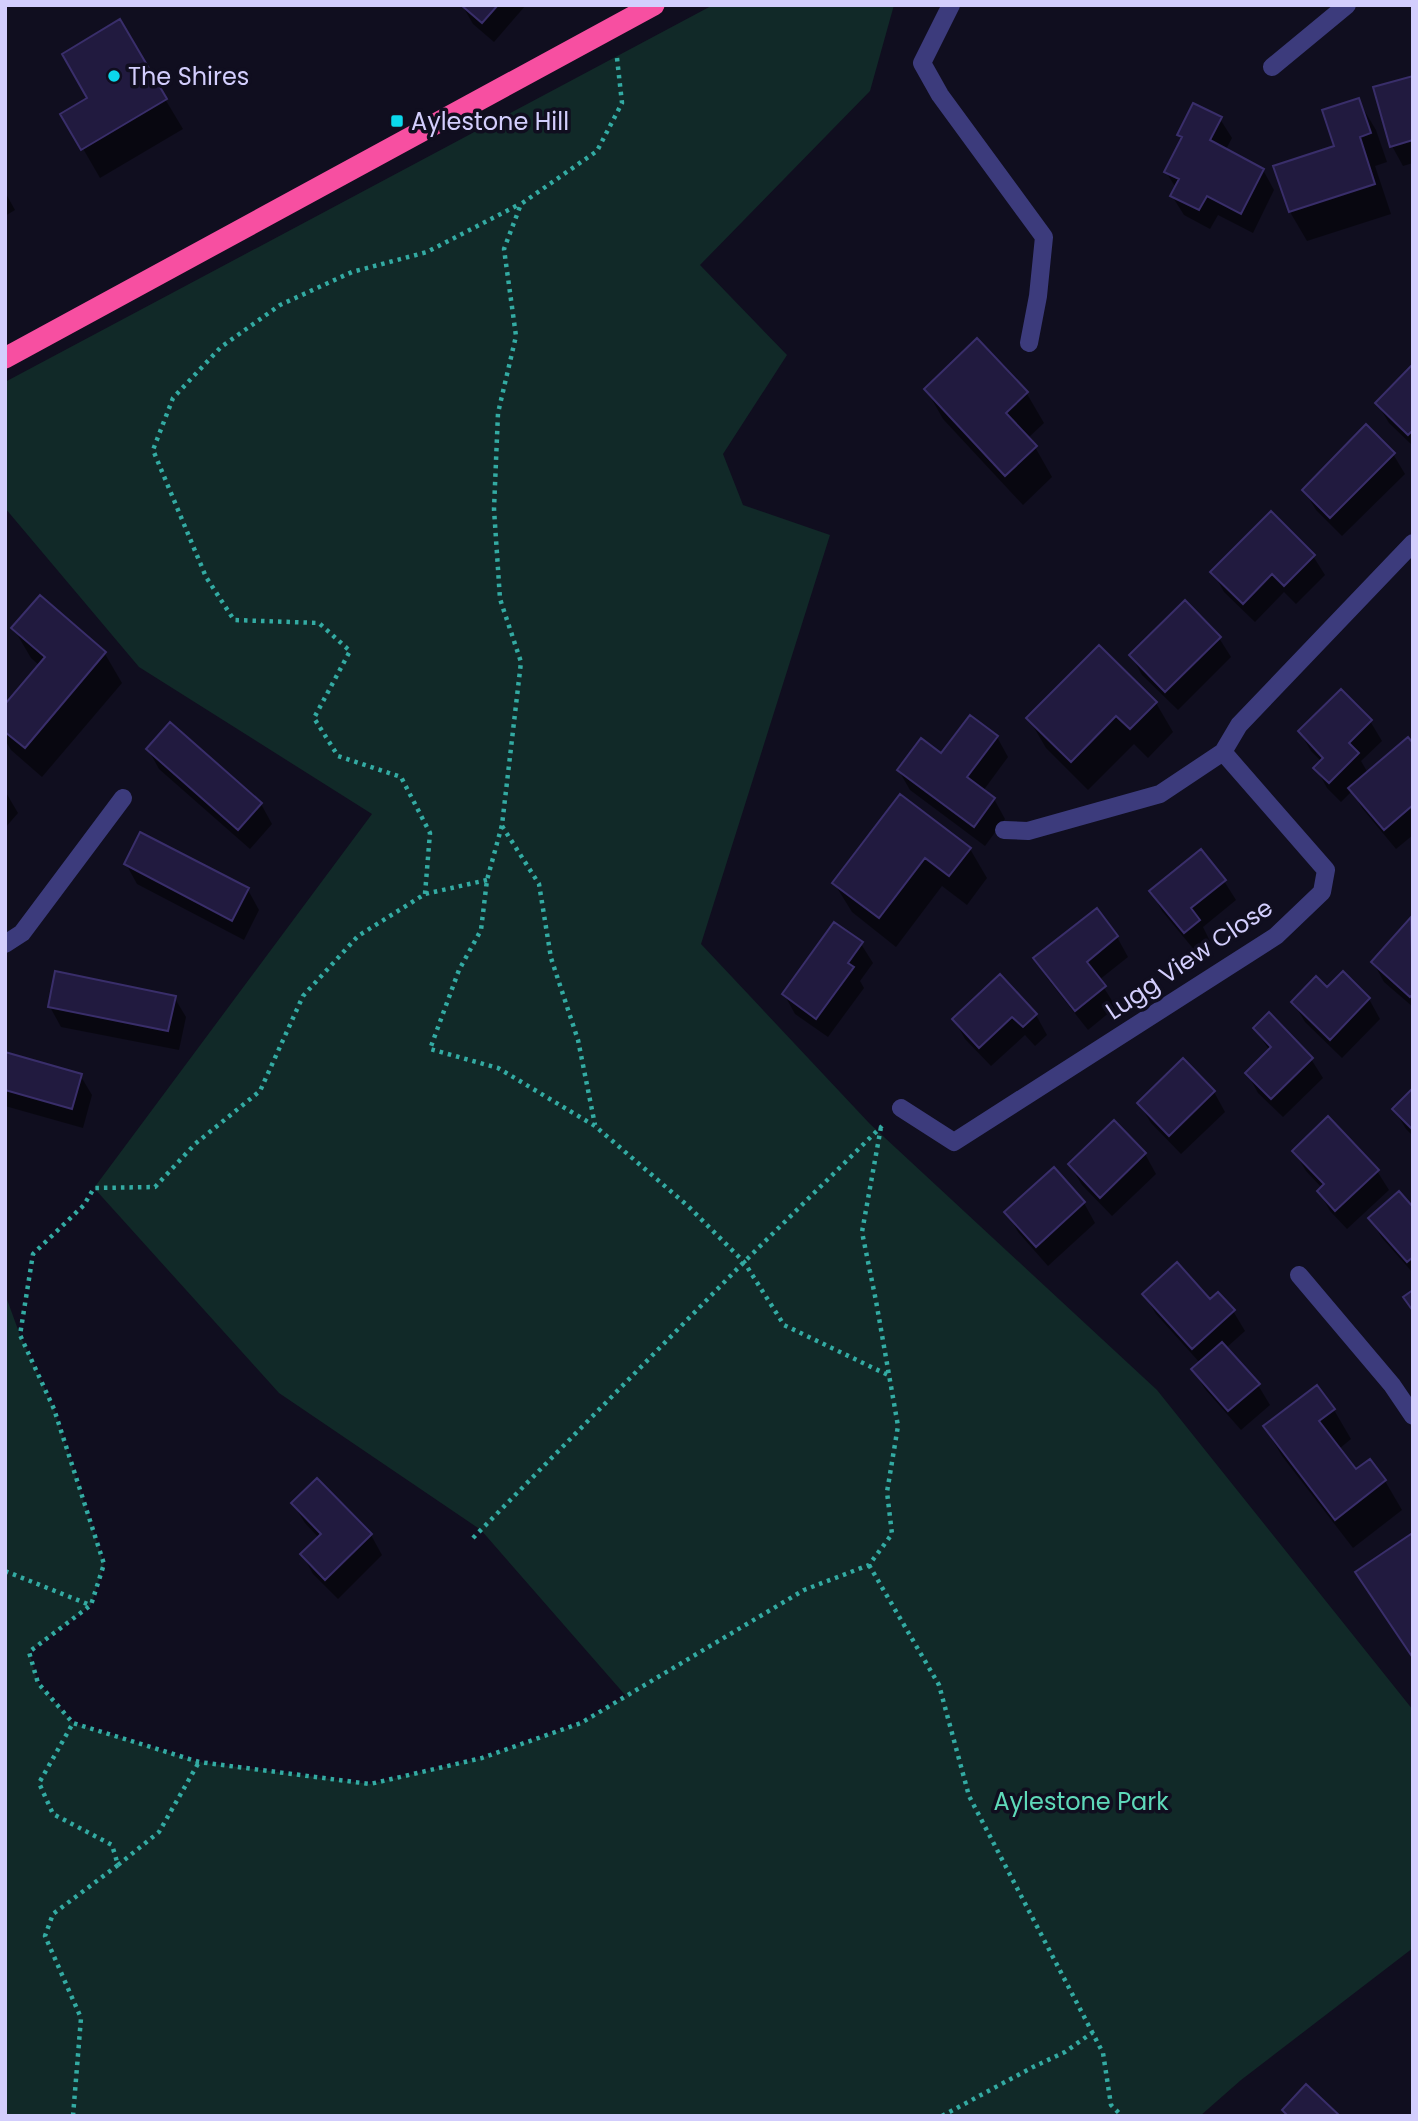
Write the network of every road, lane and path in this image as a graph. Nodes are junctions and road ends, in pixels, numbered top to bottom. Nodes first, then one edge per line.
1 (654, 5) edge
2 (951, 5) edge
3 (1347, 5) edge
4 (614, 27) junction
5 (1272, 67) dead end
6 (521, 204) junction
7 (1029, 343) dead end
8 (5, 358) edge
9 (1413, 543) edge
10 (1223, 752) junction
11 (123, 798) dead end
12 (502, 825) junction
13 (1004, 830) dead end
14 (487, 880) junction
15 (425, 894) junction
16 (5, 944) edge
17 (901, 1108) joint
18 (595, 1126) junction
19 (881, 1126) junction
20 (744, 1262) junction
21 (1299, 1275) dead end
22 (889, 1375) junction
23 (1413, 1416) edge
24 (473, 1538) dead end
25 (869, 1565) junction
26 (5, 1571) edge
27 (91, 1605) junction
28 (73, 1723) junction
29 (199, 1762) junction
30 (118, 1865) junction
31 (1093, 2032) junction
32 (73, 2116) edge
33 (942, 2116) edge
34 (1122, 2116) edge

1 - 4 highway
2 - 7 street
3 - 5 street
4 - 6 path
4 - 8 highway
6 - 12 path
6 - 15 path
9 - 10 street
10 - 13 street
10 - 17 street, Lugg View Close
11 - 16 street
12 - 14 path
12 - 18 path
14 - 15 path
14 - 18 path
15 - 27 path
17 - 19 path
18 - 20 path
19 - 20 path
19 - 22 path
20 - 22 path
20 - 24 path
21 - 23 street
22 - 25 path
25 - 29 path
25 - 31 path
26 - 27 path
27 - 28 path
28 - 29 path
28 - 30 path
29 - 30 path
30 - 32 path
31 - 33 path
31 - 34 path

